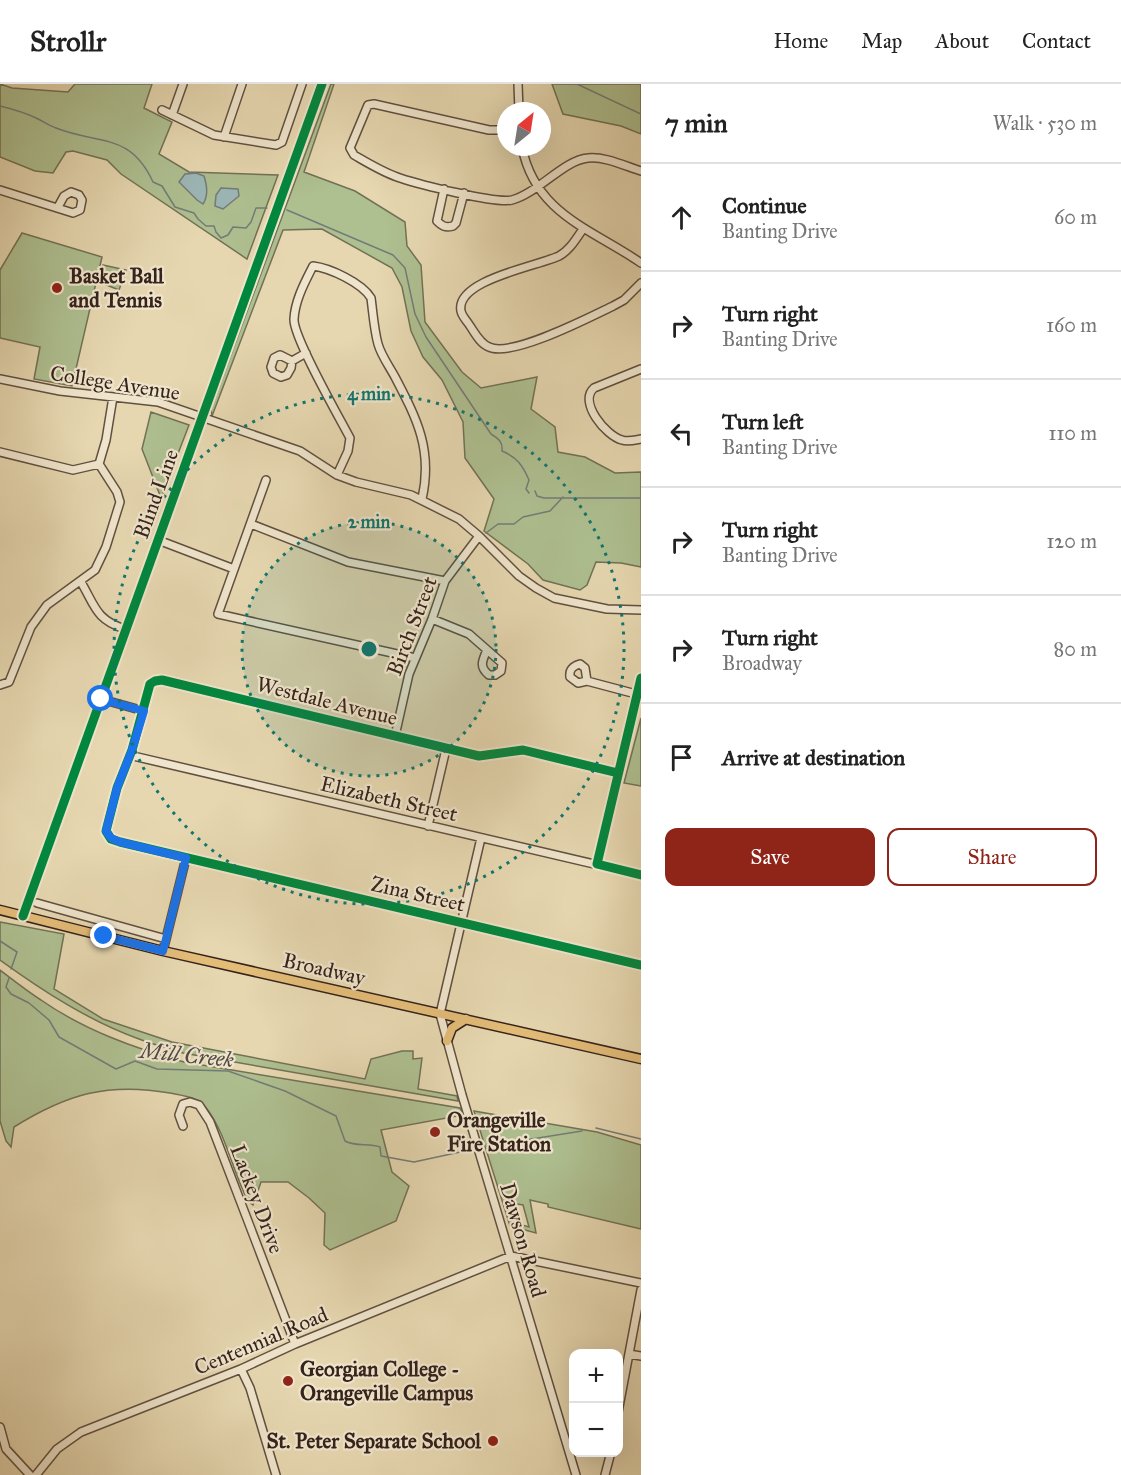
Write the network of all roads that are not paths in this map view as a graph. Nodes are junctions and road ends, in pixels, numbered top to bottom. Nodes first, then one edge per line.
1 (183, 84) edge
2 (242, 84) edge
3 (302, 84) edge
4 (322, 84) edge
5 (518, 84) edge
6 (519, 102) edge
7 (162, 110) dead end
8 (172, 115) junction
9 (497, 130) edge
10 (224, 137) junction
11 (525, 156) edge
12 (641, 171) edge
13 (538, 187) junction
14 (444, 189) junction
15 (0, 190) edge
16 (464, 193) junction
17 (58, 207) dead end
18 (583, 229) junction
19 (641, 263) edge
20 (641, 283) edge
21 (306, 352) junction
22 (292, 361) dead end
23 (641, 369) edge
24 (0, 379) edge
25 (113, 397) junction
26 (204, 417) junction
27 (641, 439) edge
28 (0, 452) edge
29 (99, 464) junction
30 (337, 475) junction
31 (266, 480) dead end
32 (422, 499) junction
33 (251, 524) junction
34 (479, 536) junction
35 (158, 540) junction
36 (234, 569) junction
37 (445, 580) junction
38 (81, 582) junction
39 (641, 610) edge
40 (432, 619) junction
41 (125, 629) junction
42 (487, 650) dead end
43 (415, 658) junction
44 (641, 678) edge
45 (587, 681) dead end
46 (0, 685) edge
47 (636, 694) junction
48 (101, 699) junction
49 (144, 711) junction
50 (395, 736) junction
51 (446, 749) junction
52 (129, 755) junction
53 (618, 773) junction
54 (428, 825) junction
55 (481, 838) junction
56 (186, 858) junction
57 (597, 864) junction
58 (641, 874) edge
59 (37, 903) dead end
60 (0, 910) edge
61 (23, 916) junction
62 (462, 923) junction
63 (166, 939) junction
64 (163, 951) junction
65 (641, 965) edge
66 (440, 1014) junction
67 (466, 1019) junction
68 (447, 1041) junction
69 (641, 1059) edge
70 (183, 1126) dead end
71 (511, 1256) junction
72 (641, 1283) edge
73 (641, 1290) edge
74 (295, 1344) junction
75 (629, 1354) junction
76 (641, 1356) edge
77 (241, 1369) junction
78 (620, 1403) edge
79 (0, 1427) edge
80 (610, 1457) edge
81 (30, 1475) edge
82 (36, 1475) edge
83 (276, 1475) edge
84 (576, 1475) edge
85 (605, 1475) edge

1 - 8 street
2 - 10 street
3 - 10 street
4 - 26 street, Blind Line
5 - 6 street
7 - 8 street
8 - 10 street
9 - 14 street
11 - 13 street
12 - 13 street
13 - 16 street
13 - 18 street
14 - 16 street
14 - 16 street
15 - 17 street
18 - 19 street
18 - 20 street
21 - 22 street
21 - 30 street
21 - 32 street
23 - 27 street
24 - 25 street, College Avenue
25 - 26 street, College Avenue
25 - 29 street
26 - 30 street, College Avenue
26 - 35 street, Blind Line
28 - 29 street
29 - 38 street
30 - 32 street, College Avenue
31 - 33 street
32 - 34 street, College Avenue
33 - 36 street
33 - 37 street
34 - 37 street, Birch Street
34 - 39 street, College Avenue
35 - 36 street
35 - 41 street, Blind Line
36 - 43 street
37 - 40 street, Birch Street
38 - 41 street
38 - 46 street
40 - 42 street
40 - 43 street, Birch Street
41 - 48 street, Blind Line
43 - 50 street, Birch Street
44 - 47 street
45 - 47 street
47 - 53 street
48 - 49 street
48 - 61 street, Blind Line
49 - 50 street, Westdale Avenue
49 - 52 street
50 - 51 street, Westdale Avenue
51 - 53 street, Westdale Avenue
51 - 54 street
52 - 54 street, Elizabeth Street
52 - 56 street, Zina Street
53 - 57 street
54 - 55 street, Elizabeth Street
55 - 57 street, Elizabeth Street
55 - 62 street
56 - 62 street, Zina Street
56 - 63 street
57 - 58 street, Elizabeth Street
59 - 63 street
60 - 61 main road, Broadway
61 - 64 main road, Broadway
62 - 65 street, Zina Street
62 - 66 street
63 - 64 street
64 - 66 main road, Broadway
66 - 67 main road, Broadway
66 - 68 street, Dawson Road
67 - 68 main road
67 - 69 main road, Broadway
68 - 71 street, Dawson Road
70 - 74 street, Lackey Drive
71 - 72 street
71 - 74 street, Centennial Road
71 - 84 street, Dawson Road
73 - 75 street
74 - 77 street, Centennial Road
75 - 76 street
75 - 78 street
77 - 82 street, Centennial Road
77 - 83 street
79 - 81 street
80 - 85 street

